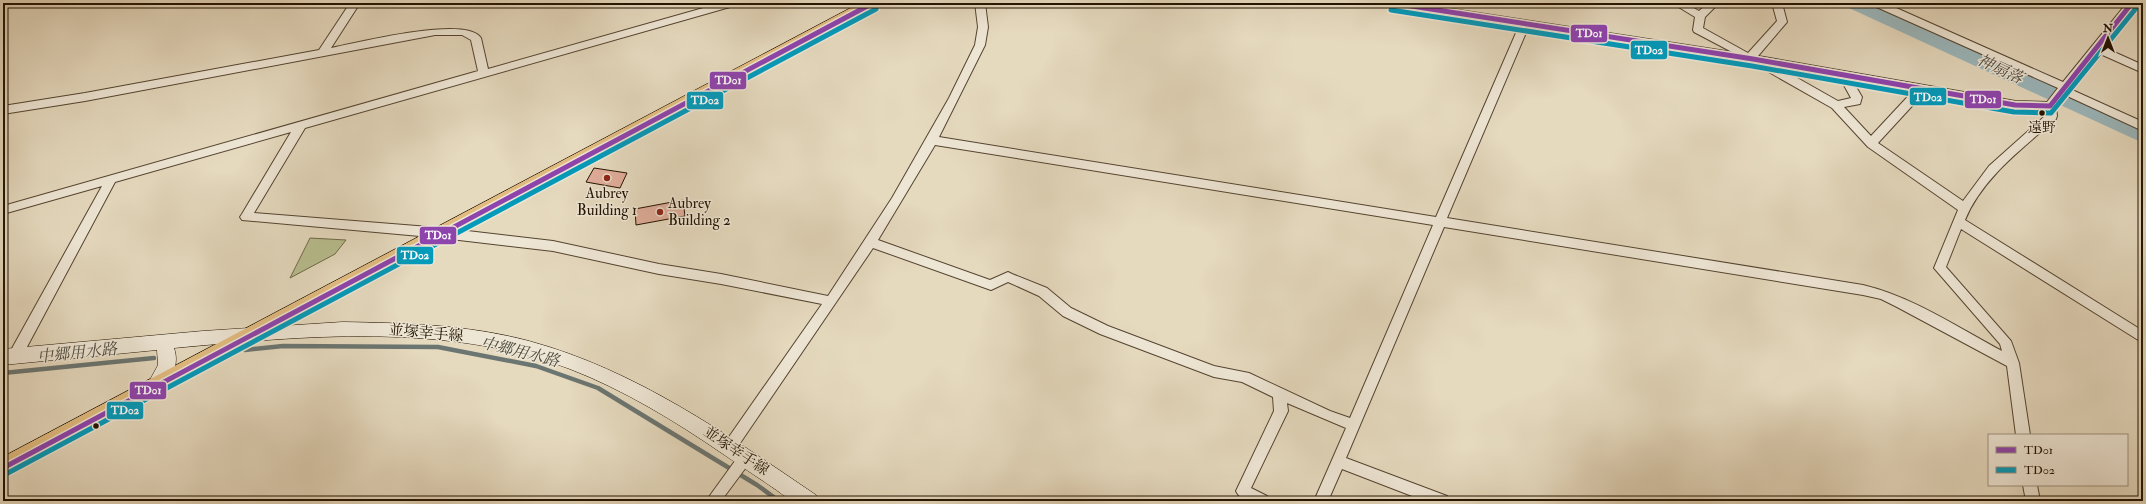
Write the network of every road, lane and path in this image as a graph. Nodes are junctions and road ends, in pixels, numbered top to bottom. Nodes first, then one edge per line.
1 (355, 3) edge
2 (733, 3) edge
3 (873, 3) edge
4 (980, 3) edge
5 (1392, 3) edge
6 (1677, 3) edge
7 (1714, 3) edge
8 (1777, 3) edge
9 (1876, 3) edge
10 (2132, 3) edge
11 (1700, 16) junction
12 (1525, 23) junction
13 (2097, 48) junction
14 (323, 52) junction
15 (1753, 58) junction
16 (2143, 69) edge
17 (484, 73) junction
18 (1843, 74) junction
19 (1922, 88) junction
20 (2064, 88) junction
21 (1836, 105) junction
22 (2050, 106) junction
23 (3, 110) edge
24 (302, 124) junction
25 (2143, 127) edge
26 (932, 140) junction
27 (1871, 143) junction
28 (112, 178) junction
29 (1964, 208) junction
30 (3, 210) edge
31 (1440, 222) junction
32 (1959, 222) junction
33 (442, 233) junction
34 (870, 242) junction
35 (830, 301) junction
36 (255, 334) junction
37 (2143, 338) edge
38 (162, 342) junction
39 (9, 357) edge
40 (2013, 363) junction
41 (155, 387) junction
42 (1279, 393) junction
43 (1354, 425) junction
44 (2023, 434) edge
45 (729, 448) junction
46 (745, 458) junction
47 (1338, 461) junction
48 (3, 468) edge
49 (2030, 486) edge
50 (713, 501) edge
51 (809, 501) edge
52 (1262, 501) edge
53 (1321, 501) edge
54 (1442, 501) edge
55 (2033, 501) edge

1 - 14 street
2 - 17 street
3 - 33 main road
4 - 26 street
5 - 12 street
6 - 11 street
7 - 11 street
8 - 15 street
9 - 20 street
10 - 13 street
11 - 15 street
12 - 15 street
12 - 31 street
13 - 16 street
13 - 20 street
14 - 17 street
14 - 23 street
15 - 18 street
15 - 21 street
17 - 24 street
18 - 19 street
18 - 21 street
19 - 22 street
19 - 27 street
20 - 22 street
20 - 25 street
21 - 27 street
22 - 29 street
24 - 28 street
24 - 33 street
26 - 31 street
26 - 34 street
27 - 29 street
28 - 30 street
28 - 39 street
29 - 32 street
31 - 40 street
31 - 43 street
32 - 37 street
32 - 40 street
33 - 35 street
33 - 36 main road
34 - 35 street
34 - 42 street
35 - 45 street
36 - 38 main road, 並塚幸手線
36 - 41 main road
36 - 45 main road, 並塚幸手線
38 - 39 main road, 並塚幸手線
38 - 41 main road
40 - 44 street
41 - 48 main road
42 - 43 street
42 - 52 street
43 - 47 street
45 - 46 main road, 並塚幸手線
46 - 50 street
46 - 51 main road, 並塚幸手線
47 - 53 street
47 - 54 street
49 - 55 street

